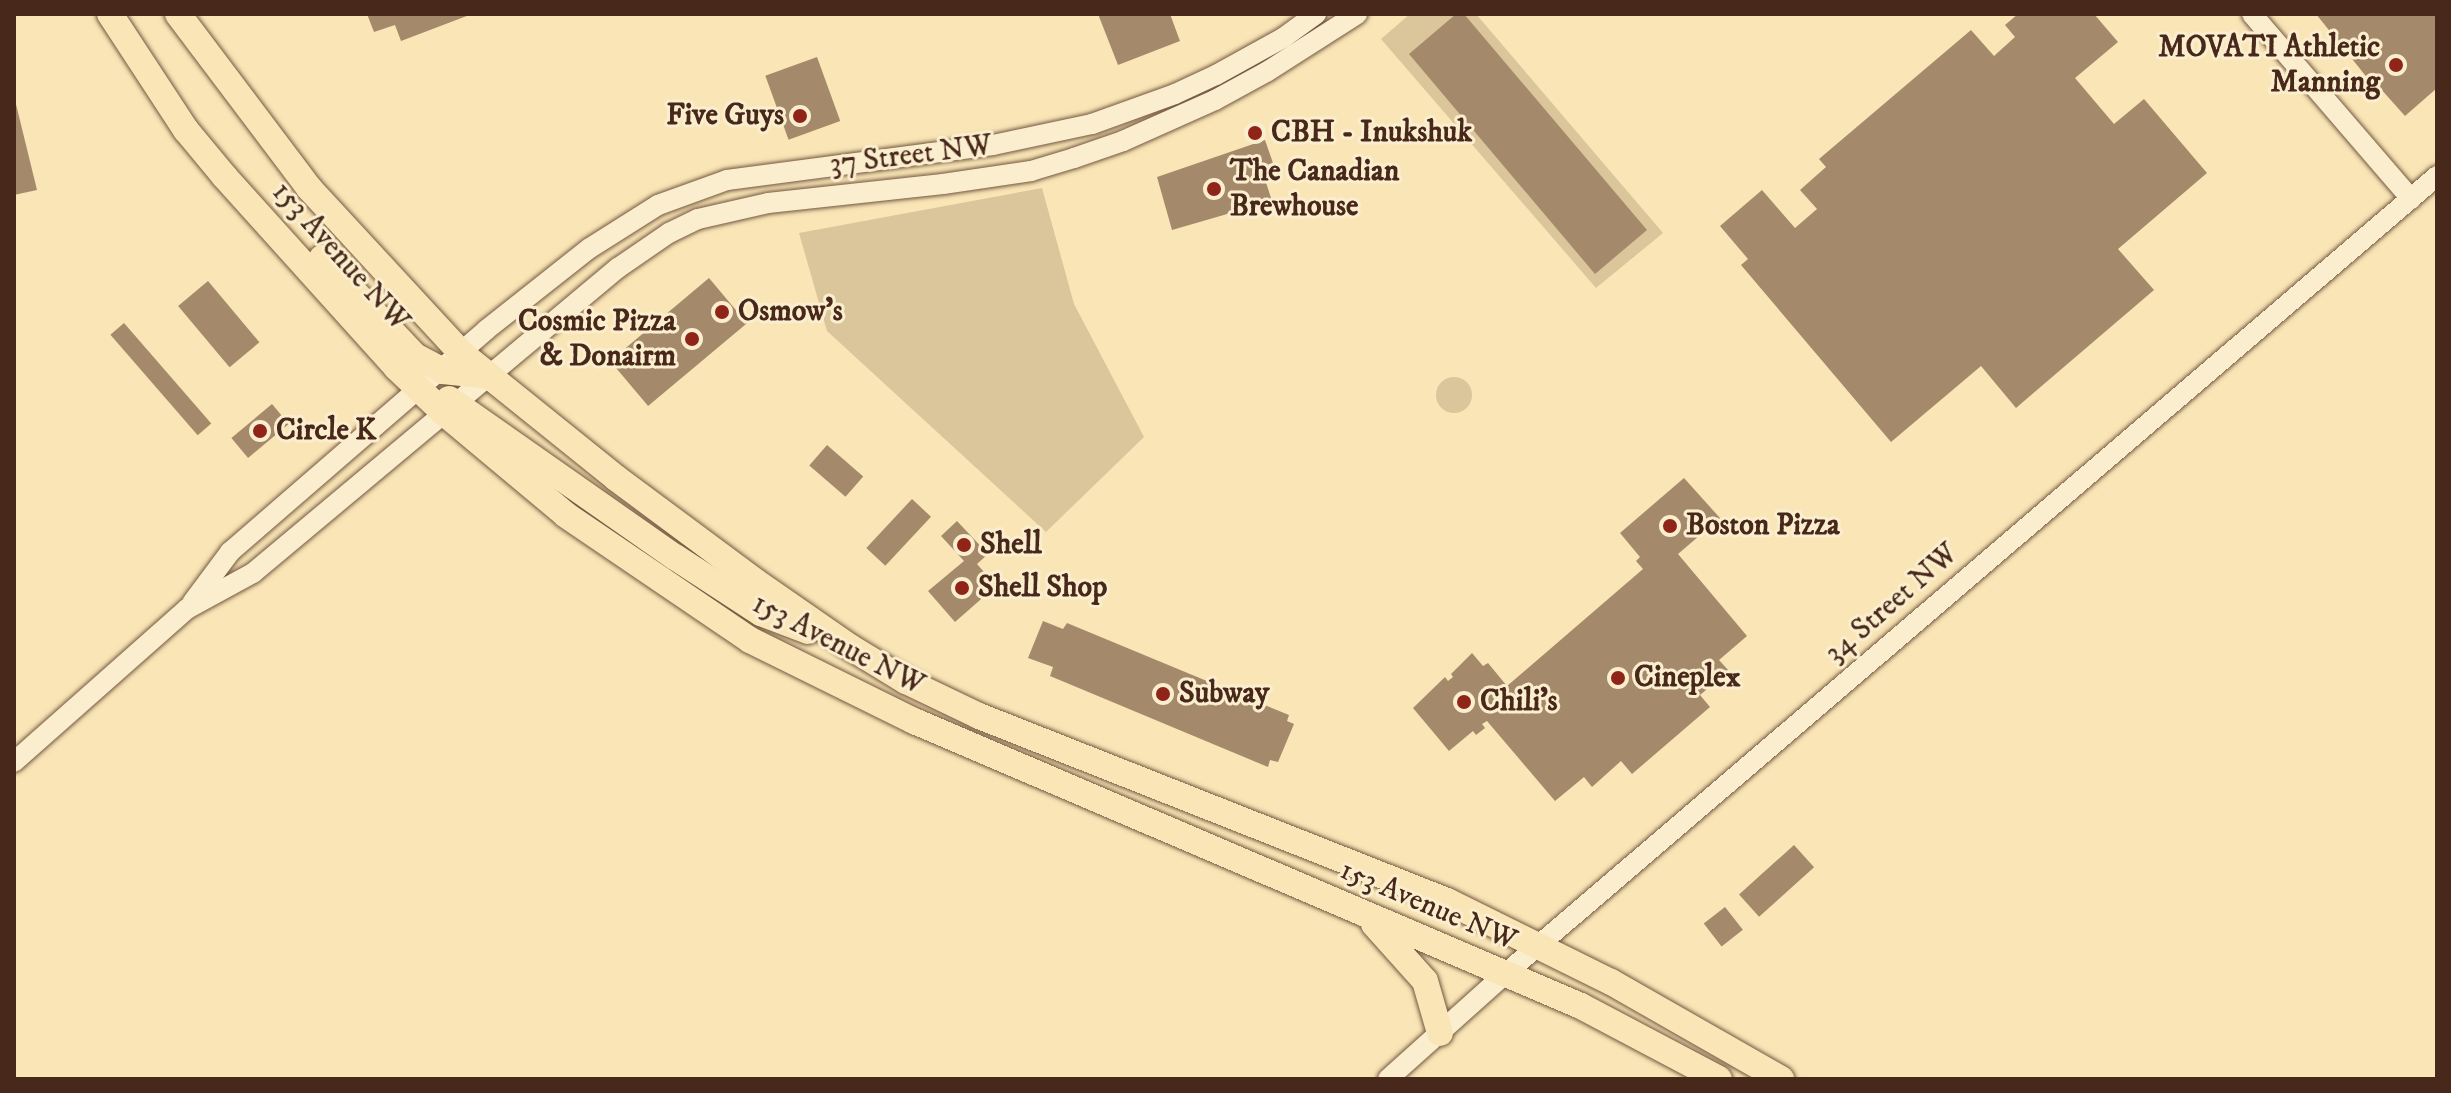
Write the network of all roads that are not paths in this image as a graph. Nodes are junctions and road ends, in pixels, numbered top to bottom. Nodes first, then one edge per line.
1 (110, 14) edge
2 (178, 14) edge
3 (1316, 14) edge
4 (1357, 14) edge
5 (2252, 14) edge
6 (186, 130) junction
7 (2437, 176) edge
8 (2411, 199) junction
9 (452, 362) junction
10 (490, 376) junction
11 (419, 389) junction
12 (449, 407) junction
13 (187, 609) junction
14 (850, 647) junction
15 (14, 762) edge
16 (1363, 913) junction
17 (1538, 946) junction
18 (1505, 974) junction
19 (1440, 1033) junction
20 (1388, 1079) edge
21 (1719, 1079) edge
22 (1781, 1079) edge

1 - 6 main road, 153 Avenue NW
2 - 9 main road, 153 Avenue NW
3 - 9 street, 37 Street NW
4 - 10 street, 37 Street NW
5 - 8 street
6 - 9 main road
6 - 11 main road, 153 Avenue NW
7 - 8 street, 34 Street NW
8 - 17 street, 34 Street NW
9 - 10 main road
9 - 11 street, 37 Street NW
10 - 12 street, 37 Street NW
10 - 14 main road, 153 Avenue NW
11 - 12 main road, 153 Avenue NW
11 - 13 street, 37 Street NW
12 - 13 street, 37 Street NW
12 - 14 main road
12 - 16 main road, 153 Avenue NW
13 - 15 street
14 - 17 main road, 153 Avenue NW
16 - 18 main road, 153 Avenue NW
16 - 19 main road
17 - 18 street, 34 Street NW
17 - 22 main road, 153 Avenue NW
18 - 19 street, 34 Street NW
18 - 21 main road, 153 Avenue NW
19 - 20 street, 34 Street NW

